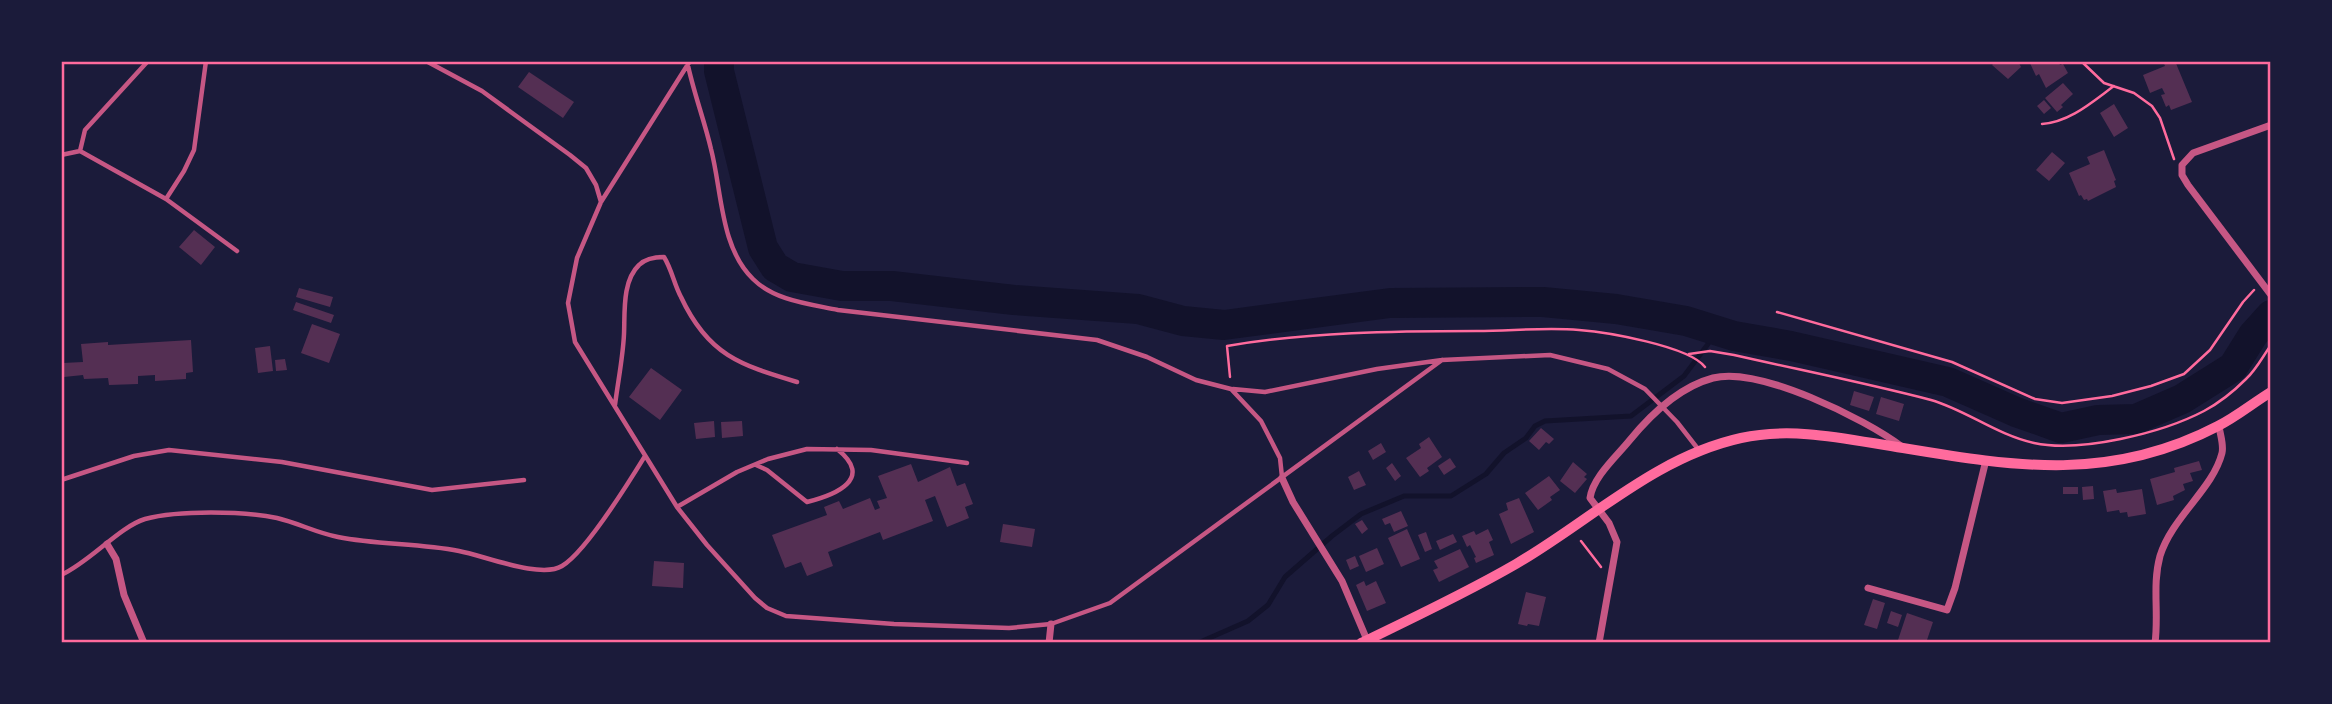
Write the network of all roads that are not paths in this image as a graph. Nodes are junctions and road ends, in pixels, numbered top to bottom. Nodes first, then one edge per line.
1 (148, 61) edge
2 (206, 61) edge
3 (426, 61) edge
4 (688, 63) edge
5 (2271, 125) edge
6 (80, 151) junction
7 (61, 155) edge
8 (166, 199) junction
9 (601, 202) junction
10 (237, 251) dead end
11 (2266, 288) edge
12 (1442, 360) junction
13 (797, 382) dead end
14 (1231, 388) junction
15 (2271, 392) edge
16 (615, 406) junction
17 (1662, 406) junction
18 (2219, 426) junction
19 (836, 448) junction
20 (1904, 449) junction
21 (1699, 450) junction
22 (645, 456) junction
23 (1986, 460) junction
24 (967, 463) dead end
25 (756, 464) junction
26 (1282, 478) junction
27 (61, 480) edge
28 (524, 480) dead end
29 (677, 507) junction
30 (1599, 511) junction
31 (107, 544) junction
32 (61, 575) edge
33 (1868, 589) dead end
34 (1051, 624) junction
35 (1364, 641) edge
36 (144, 643) edge
37 (1049, 643) edge
38 (1599, 643) edge
39 (2155, 643) edge

1 - 6 lane
2 - 8 lane
3 - 9 lane
4 - 9 lane
4 - 14 lane
5 - 11 street
6 - 7 lane
6 - 8 lane
8 - 10 lane
9 - 16 lane
12 - 14 lane
12 - 17 lane
12 - 26 lane
13 - 16 lane
14 - 26 lane
15 - 18 main road
16 - 22 lane
17 - 20 street
17 - 21 lane
17 - 30 street
18 - 23 main road
18 - 39 street
19 - 24 lane
19 - 25 lane
19 - 25 lane
20 - 21 main road
20 - 23 main road
21 - 30 main road
22 - 29 lane
22 - 31 lane
23 - 33 street
25 - 29 lane
26 - 34 lane
26 - 35 street
27 - 28 lane
29 - 34 lane
30 - 35 main road
30 - 38 street
31 - 32 lane
31 - 36 street
34 - 37 street

